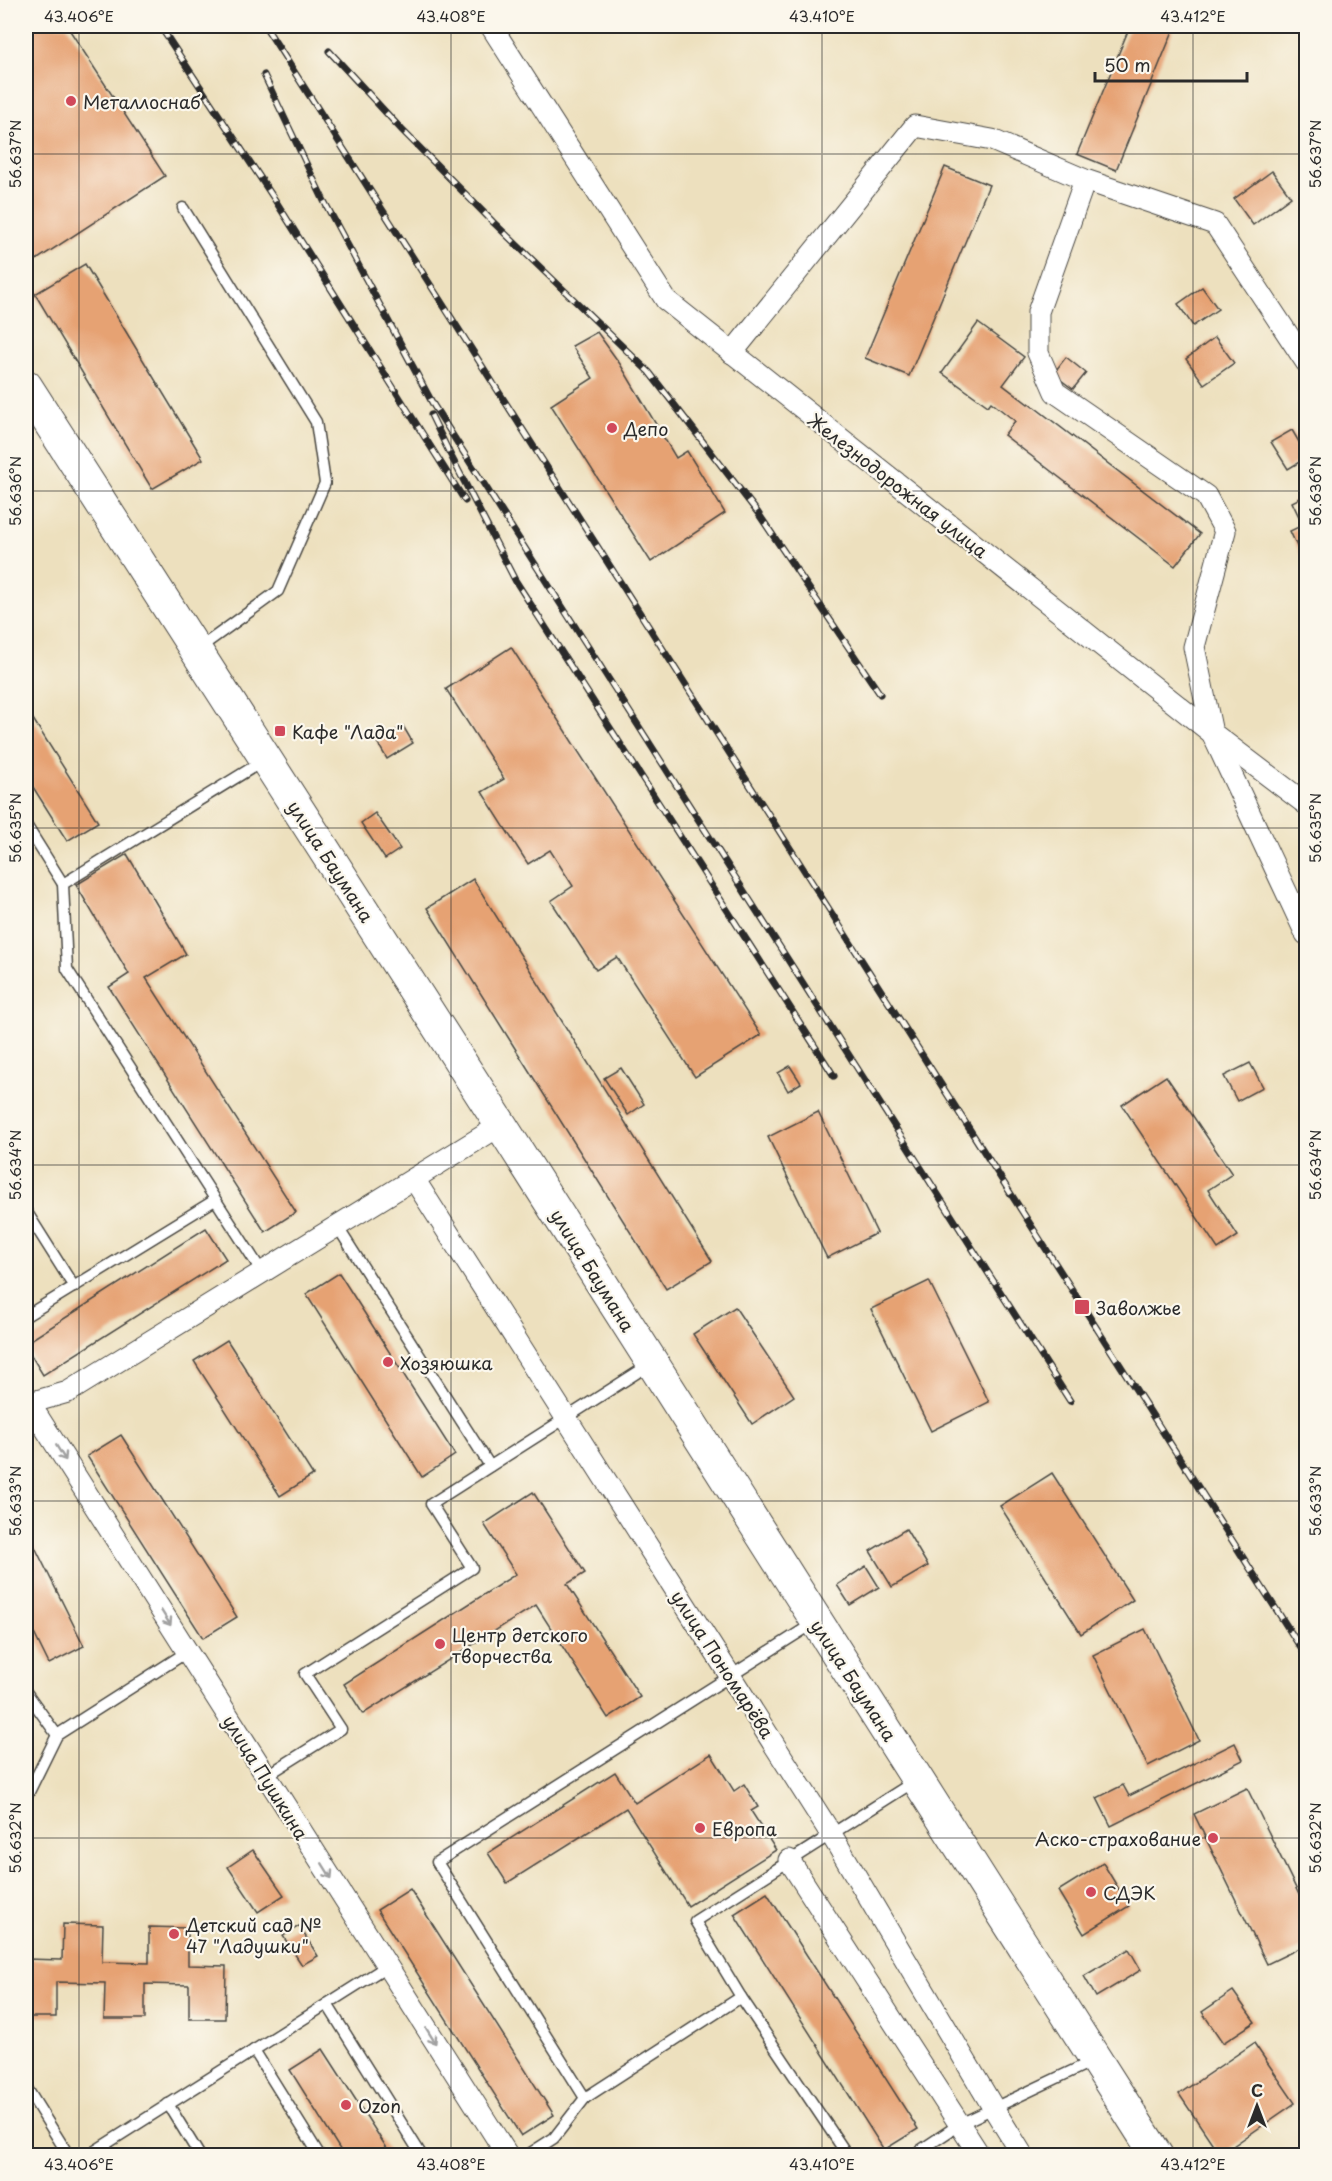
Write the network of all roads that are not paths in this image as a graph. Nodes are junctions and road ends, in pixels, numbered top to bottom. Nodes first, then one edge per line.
1 (491, 26) edge
2 (1085, 180) junction
3 (183, 208) dead end
4 (732, 353) junction
5 (1306, 362) edge
6 (26, 386) edge
7 (195, 651) junction
8 (1212, 733) junction
9 (265, 759) junction
10 (1306, 804) edge
11 (26, 825) edge
12 (63, 884) junction
13 (1306, 934) edge
14 (501, 1125) junction
15 (414, 1179) junction
16 (215, 1200) junction
17 (26, 1211) edge
18 (337, 1226) junction
19 (262, 1272) junction
20 (74, 1287) junction
21 (26, 1316) edge
22 (652, 1363) junction
23 (27, 1402) edge
24 (566, 1418) junction
25 (490, 1466) junction
26 (816, 1621) junction
27 (187, 1652) junction
28 (730, 1676) junction
29 (26, 1692) edge
30 (57, 1735) junction
31 (266, 1776) junction
32 (917, 1779) junction
33 (26, 1798) edge
34 (831, 1834) junction
35 (789, 1860) junction
36 (387, 1966) junction
37 (741, 1997) junction
38 (327, 2004) junction
39 (254, 2050) junction
40 (1096, 2060) junction
41 (26, 2087) edge
42 (585, 2098) junction
43 (168, 2104) junction
44 (994, 2109) junction
45 (960, 2124) junction
46 (69, 2156) edge
47 (87, 2156) edge
48 (200, 2156) edge
49 (320, 2156) edge
50 (422, 2156) edge
51 (508, 2156) edge
52 (526, 2156) edge
53 (848, 2156) edge
54 (912, 2156) edge
55 (980, 2156) edge
56 (1023, 2156) edge
57 (1157, 2156) edge

1 - 4 street, Железнодорожная улица
2 - 4 street
2 - 5 street
2 - 8 street
3 - 7 lane
4 - 8 street, Железнодорожная улица
6 - 7 main road, улица Баумана
7 - 9 main road, улица Баумана
8 - 10 street
8 - 13 street, Железнодорожная улица
9 - 12 lane
9 - 14 main road, улица Баумана
11 - 12 lane
12 - 16 lane
14 - 15 street
14 - 22 main road, улица Баумана
15 - 18 street
15 - 24 street, улица Пономарёва
16 - 19 lane
16 - 20 lane
17 - 20 lane
18 - 19 street
18 - 25 lane
19 - 23 street
20 - 21 lane
22 - 24 lane
22 - 26 main road, улица Баумана
23 -> 27 street, улица Пушкина
24 - 25 lane
24 - 28 street, улица Пономарёва
25 - 31 lane
26 - 28 lane
26 - 32 main road, улица Баумана
27 - 30 lane
27 - 31 street, улица Пушкина
28 - 34 street, улица Пономарёва
28 - 42 lane
29 - 30 lane
30 - 33 lane
31 -> 36 street, улица Пушкина
32 - 34 lane
32 - 40 main road, улица Баумана
34 - 35 lane
34 - 44 street, улица Пономарёва
35 - 37 lane
35 - 45 street
36 - 38 lane
36 -> 51 street, улица Пушкина
37 - 42 lane
37 - 53 lane
38 - 39 lane
38 - 50 lane
39 - 43 lane
39 - 49 lane
40 - 44 lane
40 - 57 main road, улица Баумана
41 - 46 lane
42 - 52 lane
43 - 47 lane
43 - 48 lane
44 - 45 lane
44 - 56 street, улица Пономарёва
45 - 54 lane
45 - 55 street

